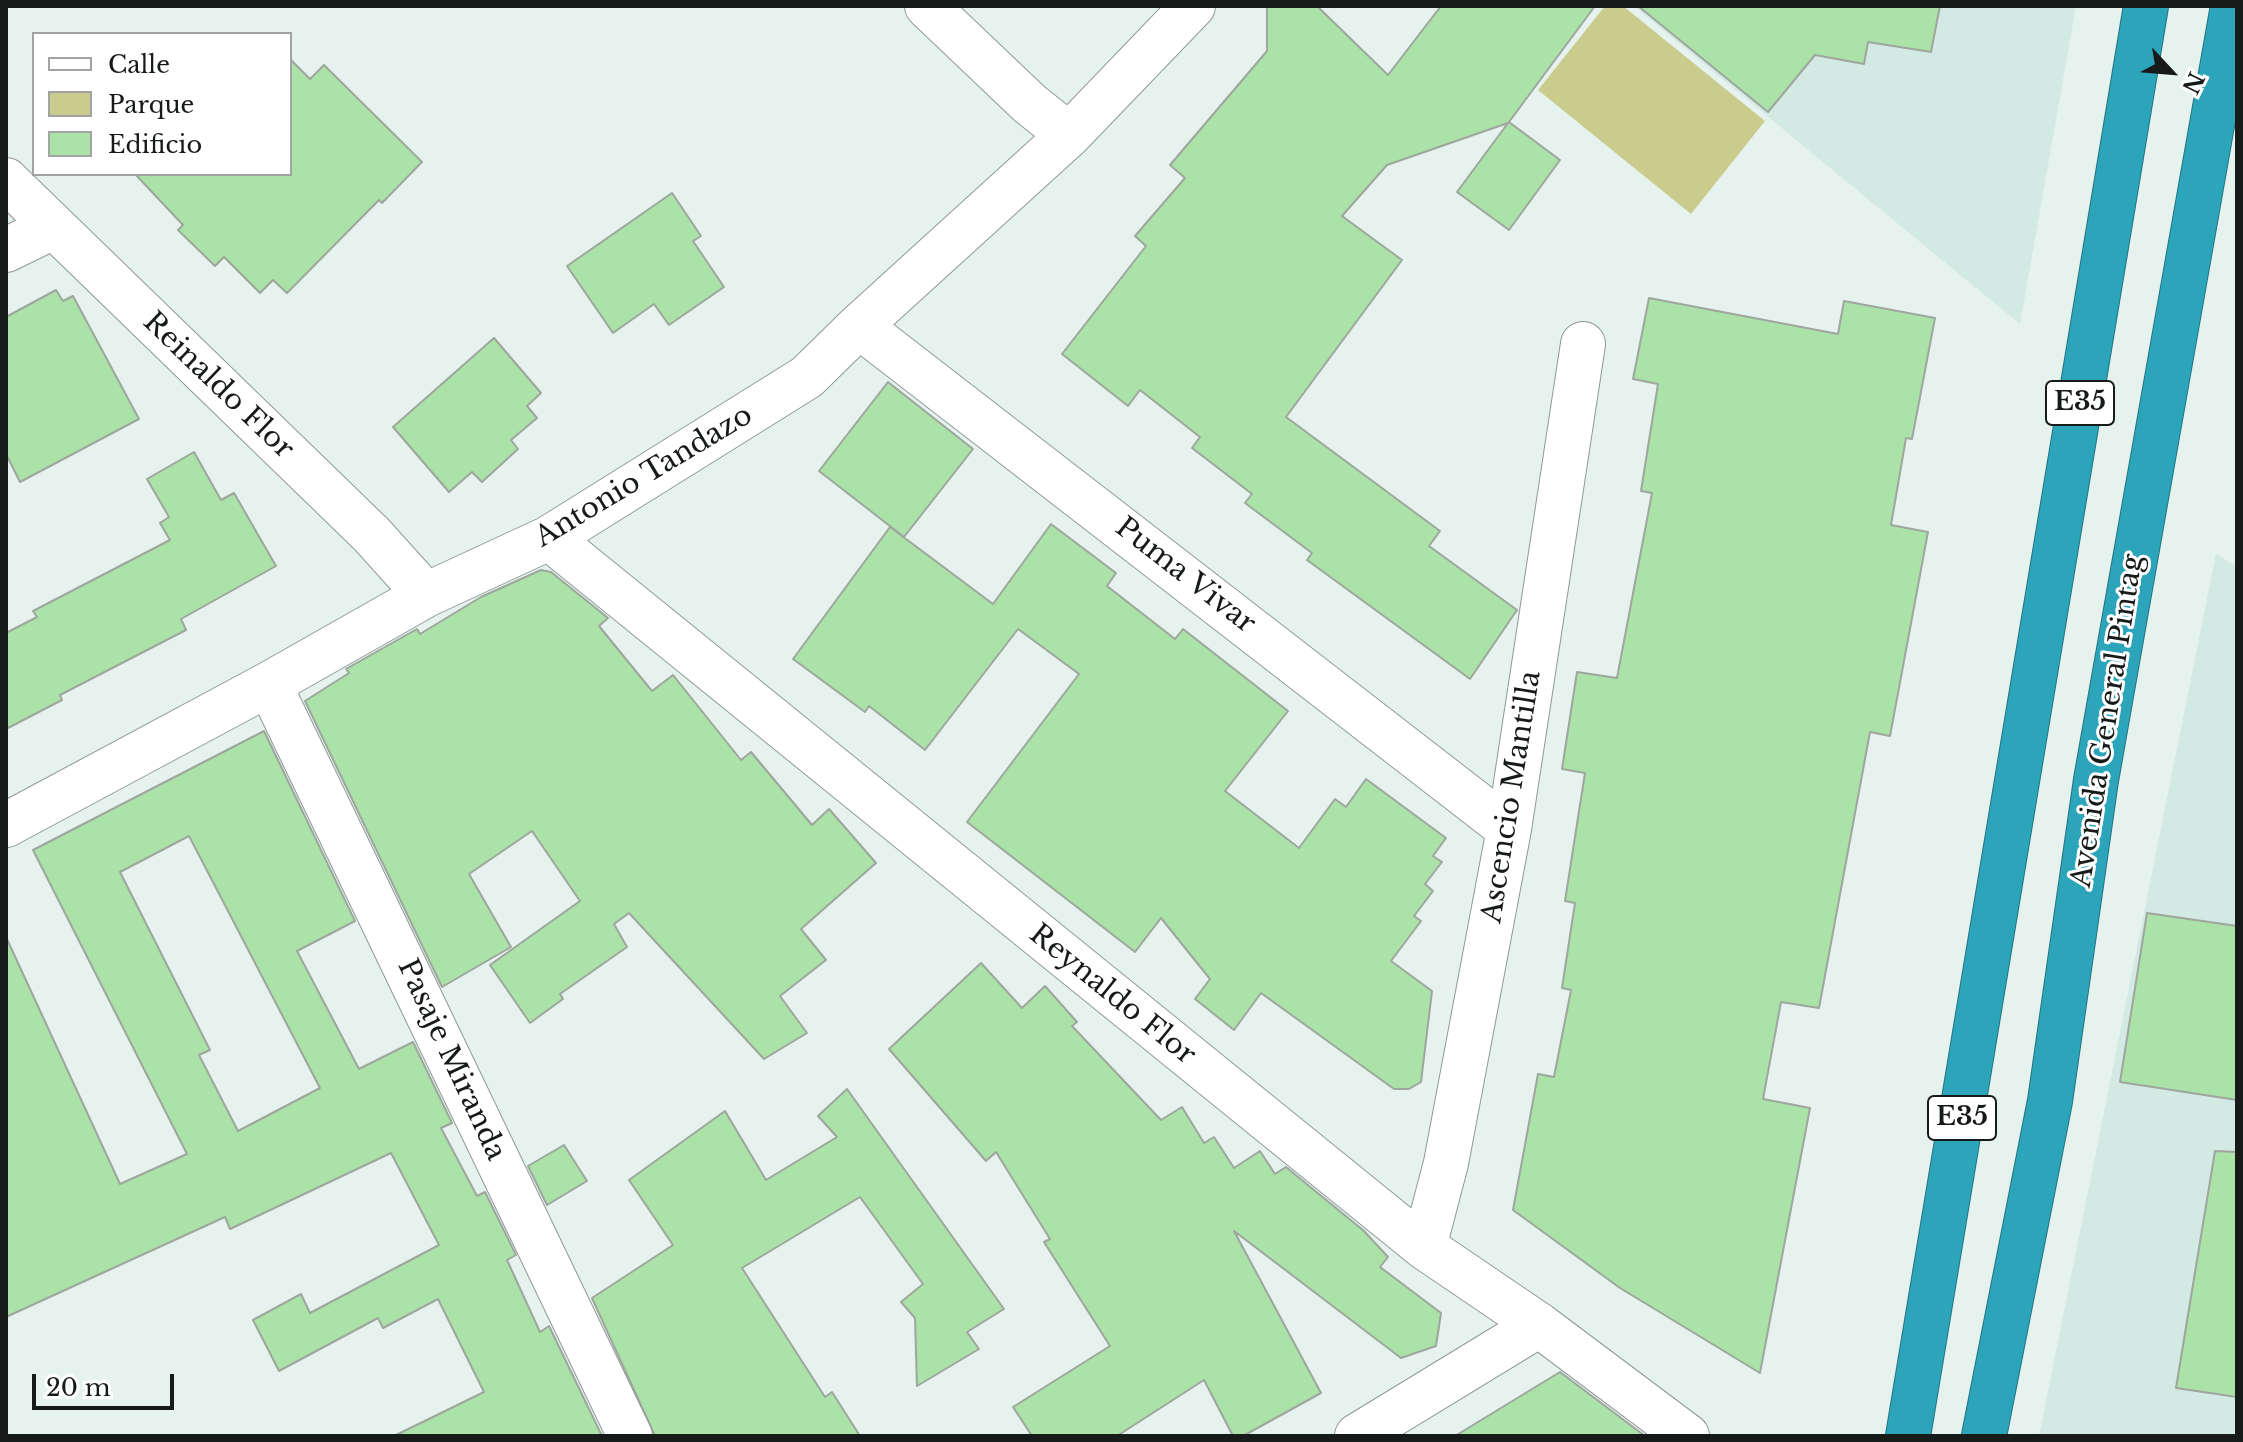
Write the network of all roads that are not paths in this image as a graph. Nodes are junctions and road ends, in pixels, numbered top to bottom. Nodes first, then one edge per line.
1 (927, 6) edge
2 (1193, 6) edge
3 (2146, 6) edge
4 (2233, 6) edge
5 (1069, 135) junction
6 (6, 180) edge
7 (53, 227) junction
8 (6, 250) edge
9 (859, 326) junction
10 (1583, 344) dead end
11 (549, 538) junction
12 (426, 595) junction
13 (269, 684) junction
14 (6, 825) edge
15 (1509, 829) junction
16 (1424, 1247) junction
17 (1539, 1325) junction
18 (630, 1436) edge
19 (1357, 1436) edge
20 (1687, 1436) edge
21 (1908, 1436) edge
22 (1984, 1436) edge

1 - 5 street
2 - 5 street, Antonio Tandazo
3 - 21 highway, E35
4 - 22 highway, Avenida General Pintag
5 - 9 street, Antonio Tandazo
6 - 7 street, Reinaldo Flor
7 - 8 street
7 - 12 street, Reinaldo Flor
9 - 11 street, Antonio Tandazo
9 - 15 street, Puma Vivar
10 - 15 street, Ascencio Mantilla
11 - 12 street, Antonio Tandazo
11 - 16 street, Reynaldo Flor
12 - 13 street, Antonio Tandazo
13 - 14 street, Antonio Tandazo
13 - 18 street, Pasaje Miranda
15 - 16 street, Ascencio Mantilla
16 - 17 street, Reynaldo Flor
17 - 19 street
17 - 20 street, Reynaldo Flor

